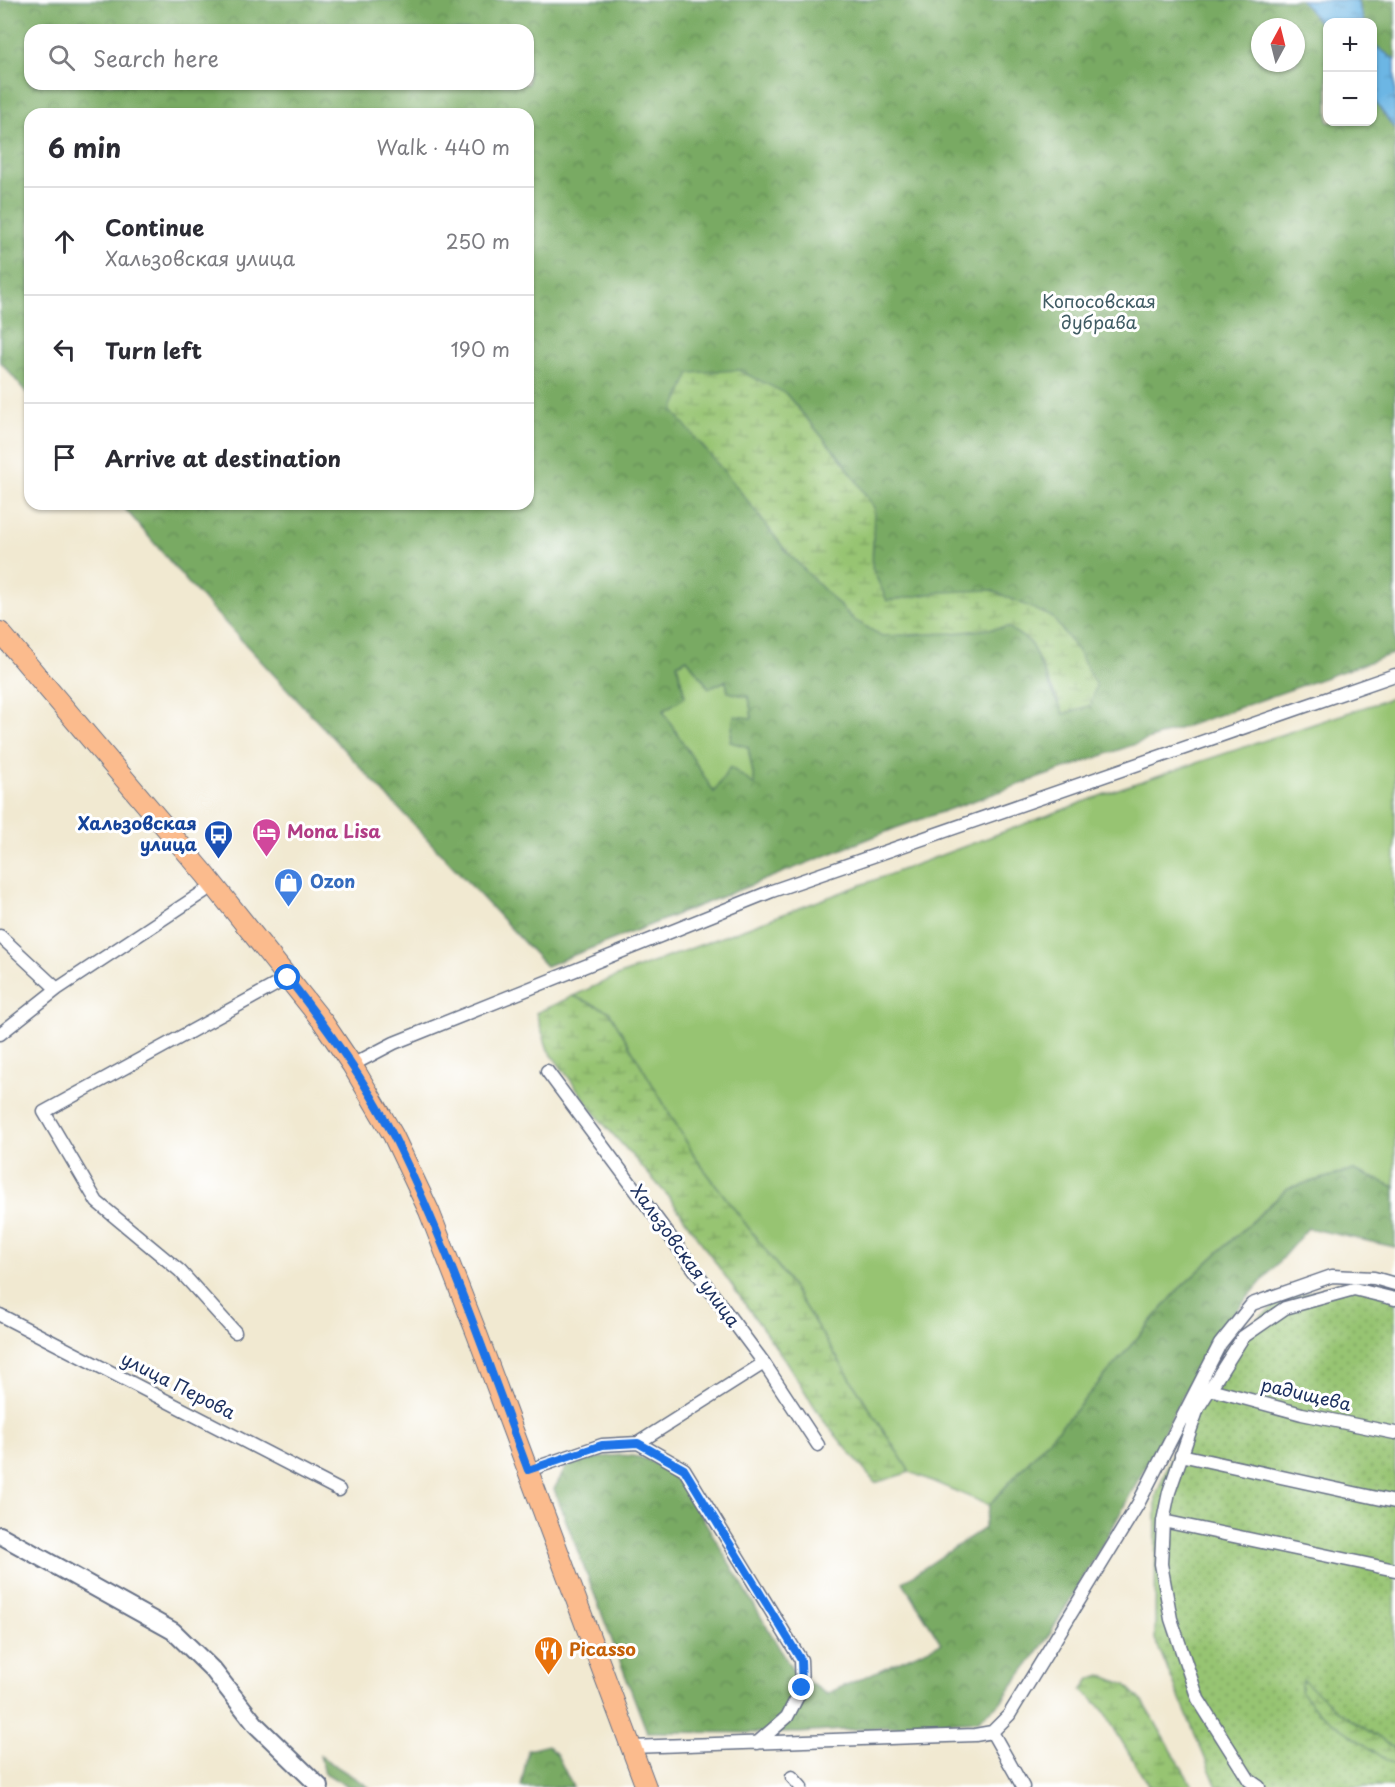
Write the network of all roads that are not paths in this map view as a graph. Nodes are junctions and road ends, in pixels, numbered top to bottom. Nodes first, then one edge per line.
1 (0, 632) edge
2 (1395, 675) edge
3 (214, 885) junction
4 (0, 936) edge
5 (288, 978) junction
6 (57, 989) junction
7 (0, 1034) edge
8 (352, 1065) junction
9 (547, 1071) dead end
10 (1395, 1284) edge
11 (1395, 1299) edge
12 (0, 1315) edge
13 (235, 1332) dead end
14 (764, 1363) junction
15 (1210, 1389) junction
16 (1395, 1433) edge
17 (638, 1443) junction
18 (818, 1445) dead end
19 (1181, 1455) junction
20 (528, 1470) junction
21 (339, 1490) dead end
22 (1395, 1502) edge
23 (1163, 1521) junction
24 (0, 1535) edge
25 (1395, 1570) edge
26 (992, 1732) junction
27 (757, 1743) junction
28 (631, 1747) junction
29 (792, 1778) dead end
30 (320, 1787) edge
31 (646, 1787) edge
32 (801, 1787) edge
33 (1023, 1787) edge
34 (1259, 1787) edge

1 - 3 main road
2 - 8 street
3 - 5 main road
3 - 6 street
4 - 6 street
5 - 8 main road
5 - 13 street
6 - 7 street
8 - 20 main road
9 - 14 street, Хальзовская улица
10 - 26 street
11 - 15 street
12 - 21 street, улица Перова
14 - 17 street
14 - 18 street, Хальзовская улица
15 - 16 street, радищева
15 - 19 street
17 - 20 street
17 - 27 street
19 - 22 street
19 - 23 street
20 - 28 main road
23 - 25 street
23 - 34 street
24 - 30 street
26 - 27 street
26 - 33 street
27 - 28 street
28 - 31 main road
29 - 32 street

